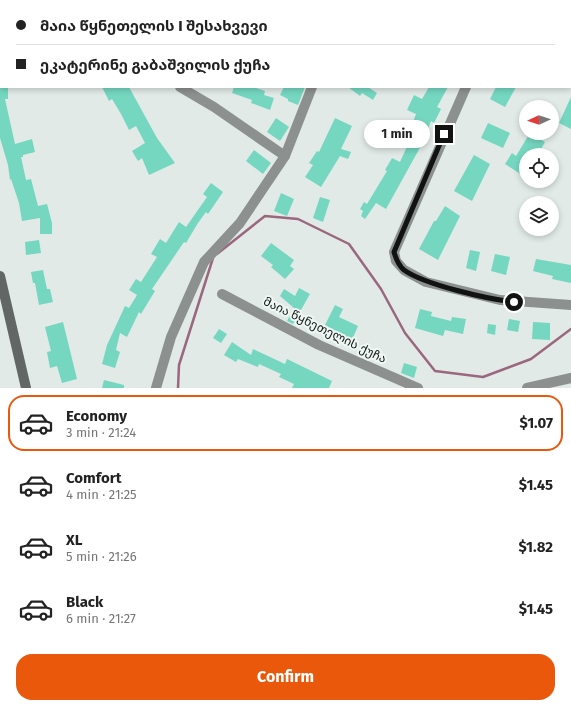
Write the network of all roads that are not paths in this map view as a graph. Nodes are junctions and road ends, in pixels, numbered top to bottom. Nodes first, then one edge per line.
1 (182, 88) edge
2 (312, 88) edge
3 (466, 88) edge
4 (285, 156) junction
5 (0, 276) edge
6 (222, 294) dead end
7 (571, 305) edge
8 (571, 378) edge
9 (26, 388) edge
10 (156, 388) edge
11 (418, 388) edge
12 (527, 388) edge

1 - 4 street
2 - 4 street
3 - 7 street
4 - 10 street
5 - 9 street
6 - 11 street, მაია წყნეთელის ქუჩა
8 - 12 street

